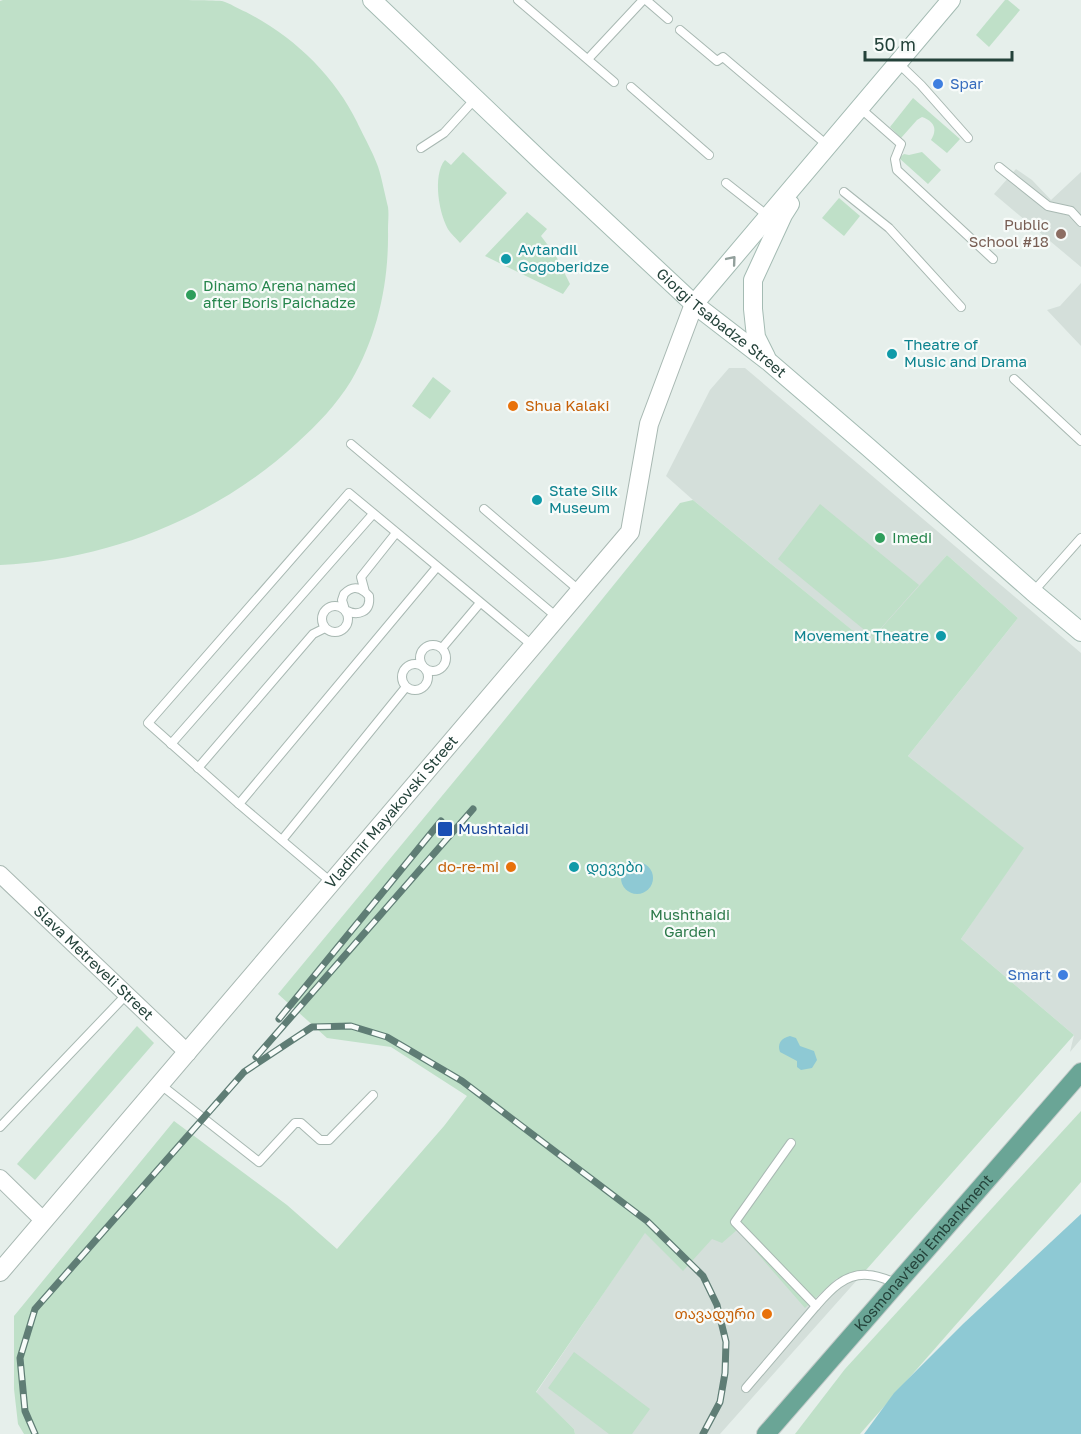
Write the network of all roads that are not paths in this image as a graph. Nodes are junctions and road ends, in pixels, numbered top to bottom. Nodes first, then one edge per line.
1 (518, 0) edge
2 (645, 0) edge
3 (951, 0) edge
4 (377, 2) edge
5 (668, 19) dead end
6 (680, 30) dead end
7 (588, 59) junction
8 (898, 63) junction
9 (614, 82) dead end
10 (631, 87) dead end
11 (476, 99) junction
12 (860, 108) junction
13 (968, 138) dead end
14 (827, 145) junction
15 (421, 148) dead end
16 (709, 155) dead end
17 (999, 167) dead end
18 (726, 183) dead end
19 (844, 192) dead end
20 (768, 217) junction
21 (1081, 222) edge
22 (993, 259) dead end
23 (694, 304) junction
24 (961, 307) dead end
25 (768, 361) junction
26 (1014, 379) dead end
27 (1081, 441) edge
28 (351, 444) dead end
29 (484, 509) dead end
30 (373, 513) junction
31 (396, 534) junction
32 (1081, 537) edge
33 (437, 567) junction
34 (581, 591) junction
35 (365, 592) junction
36 (1033, 592) junction
37 (480, 603) junction
38 (345, 610) junction
39 (558, 618) junction
40 (325, 628) junction
41 (1081, 632) edge
42 (534, 646) junction
43 (442, 648) junction
44 (424, 667) junction
45 (406, 687) junction
46 (171, 744) junction
47 (198, 768) junction
48 (239, 804) junction
49 (282, 840) junction
50 (0, 874) edge
51 (332, 883) junction
52 (126, 995) junction
53 (188, 1053) junction
54 (1081, 1072) edge
55 (161, 1085) junction
56 (373, 1095) dead end
57 (0, 1127) edge
58 (791, 1143) dead end
59 (0, 1178) edge
60 (44, 1221) junction
61 (0, 1272) edge
62 (897, 1283) junction
63 (816, 1306) junction
64 (746, 1388) dead end
65 (766, 1434) edge

1 - 7 lane
2 - 5 lane
2 - 7 lane
3 - 8 main road
4 - 11 main road, Giorgi Tsabadze Street
6 - 14 lane
7 - 9 lane
8 - 12 main road
8 - 13 lane
10 - 16 lane
11 - 15 lane
11 - 23 main road, Giorgi Tsabadze Street
12 - 14 main road
12 - 22 lane
14 - 20 main road, Vladimir Mayakovski Street
14 - 25 main road
17 - 21 lane
18 - 20 lane
19 - 24 lane
23 -> 20 main road, Vladimir Mayakovski Street
23 - 25 main road, Giorgi Tsabadze Street
23 - 34 main road, Vladimir Mayakovski Street
25 - 36 main road, Giorgi Tsabadze Street
26 - 27 lane
28 - 39 lane
29 - 34 lane
30 - 31 lane
30 - 46 lane
30 - 46 lane
31 - 33 lane
31 - 35 lane
32 - 36 lane
33 - 37 lane
33 - 48 lane
34 - 39 main road, Vladimir Mayakovski Street
35 - 38 lane
35 - 38 lane
36 - 41 main road, Giorgi Tsabadze Street
37 - 42 lane
37 - 43 lane
38 - 40 lane
38 - 40 lane
39 - 42 main road, Vladimir Mayakovski Street
40 - 47 lane
42 - 51 main road, Vladimir Mayakovski Street
43 - 44 lane
43 - 44 lane
44 - 45 lane
44 - 45 lane
45 - 49 lane
46 - 47 lane
47 - 48 lane
48 - 49 lane
49 - 51 lane
50 - 52 street, Slava Metreveli Street
51 - 53 main road, Vladimir Mayakovski Street
52 - 53 street, Slava Metreveli Street
52 - 57 lane
53 - 55 main road, Vladimir Mayakovski Street
54 - 62 main road, Kosmonavtebi Embankment
55 - 56 lane
55 - 60 main road, Vladimir Mayakovski Street
58 - 63 lane
59 - 60 street
60 - 61 main road, Vladimir Mayakovski Street
62 - 63 lane
62 - 65 main road, Kosmonavtebi Embankment
63 - 64 lane

